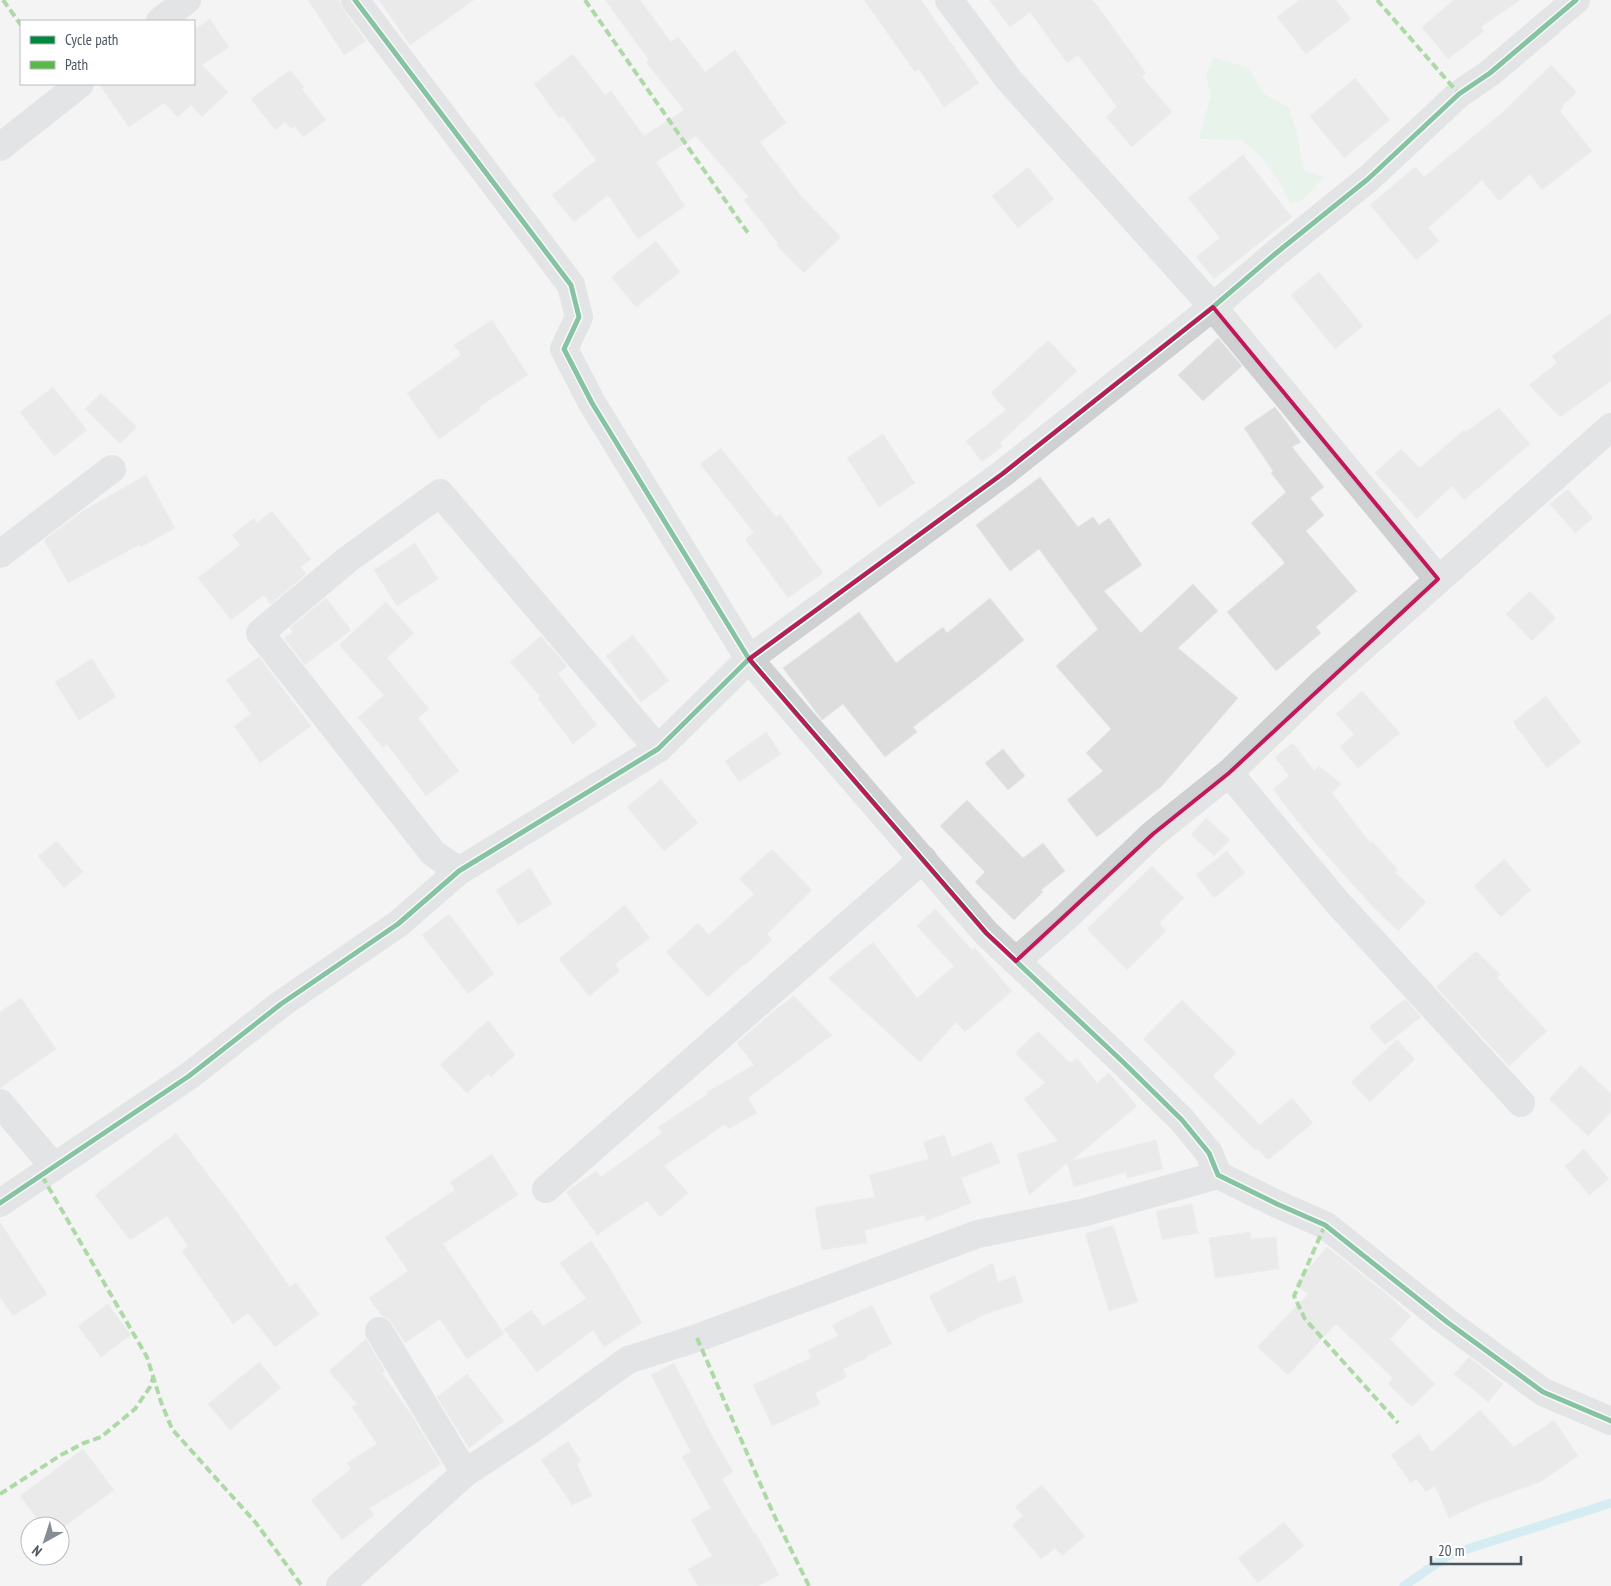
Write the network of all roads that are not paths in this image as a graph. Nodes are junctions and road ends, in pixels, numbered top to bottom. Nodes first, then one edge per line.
1 (187, 0) edge
2 (950, 0) edge
3 (1576, 0) edge
4 (358, 1) edge
5 (161, 20) edge
6 (79, 85) edge
7 (0, 147) edge
8 (1213, 307) junction
9 (1611, 427) edge
10 (112, 470) dead end
11 (0, 554) edge
12 (1438, 579) junction
13 (749, 659) junction
14 (658, 749) junction
15 (1229, 773) junction
16 (923, 859) junction
17 (459, 871) junction
18 (1016, 961) junction
19 (0, 1103) edge
20 (1521, 1103) dead end
21 (54, 1167) junction
22 (1218, 1175) junction
23 (546, 1189) dead end
24 (0, 1203) edge
25 (379, 1330) dead end
26 (1611, 1421) edge
27 (466, 1473) junction
28 (340, 1586) edge

1 - 5 street
2 - 8 street
3 - 8 street
4 - 13 street
6 - 7 street
8 - 12 street
8 - 13 street
9 - 12 street
10 - 11 street
12 - 15 street
13 - 14 street
13 - 16 street
14 - 17 street
14 - 17 street
15 - 18 street
15 - 20 street
16 - 18 street
16 - 23 street
17 - 21 street
18 - 22 street
19 - 21 street
21 - 24 street
22 - 26 street
22 - 27 street
25 - 27 street
27 - 28 street

